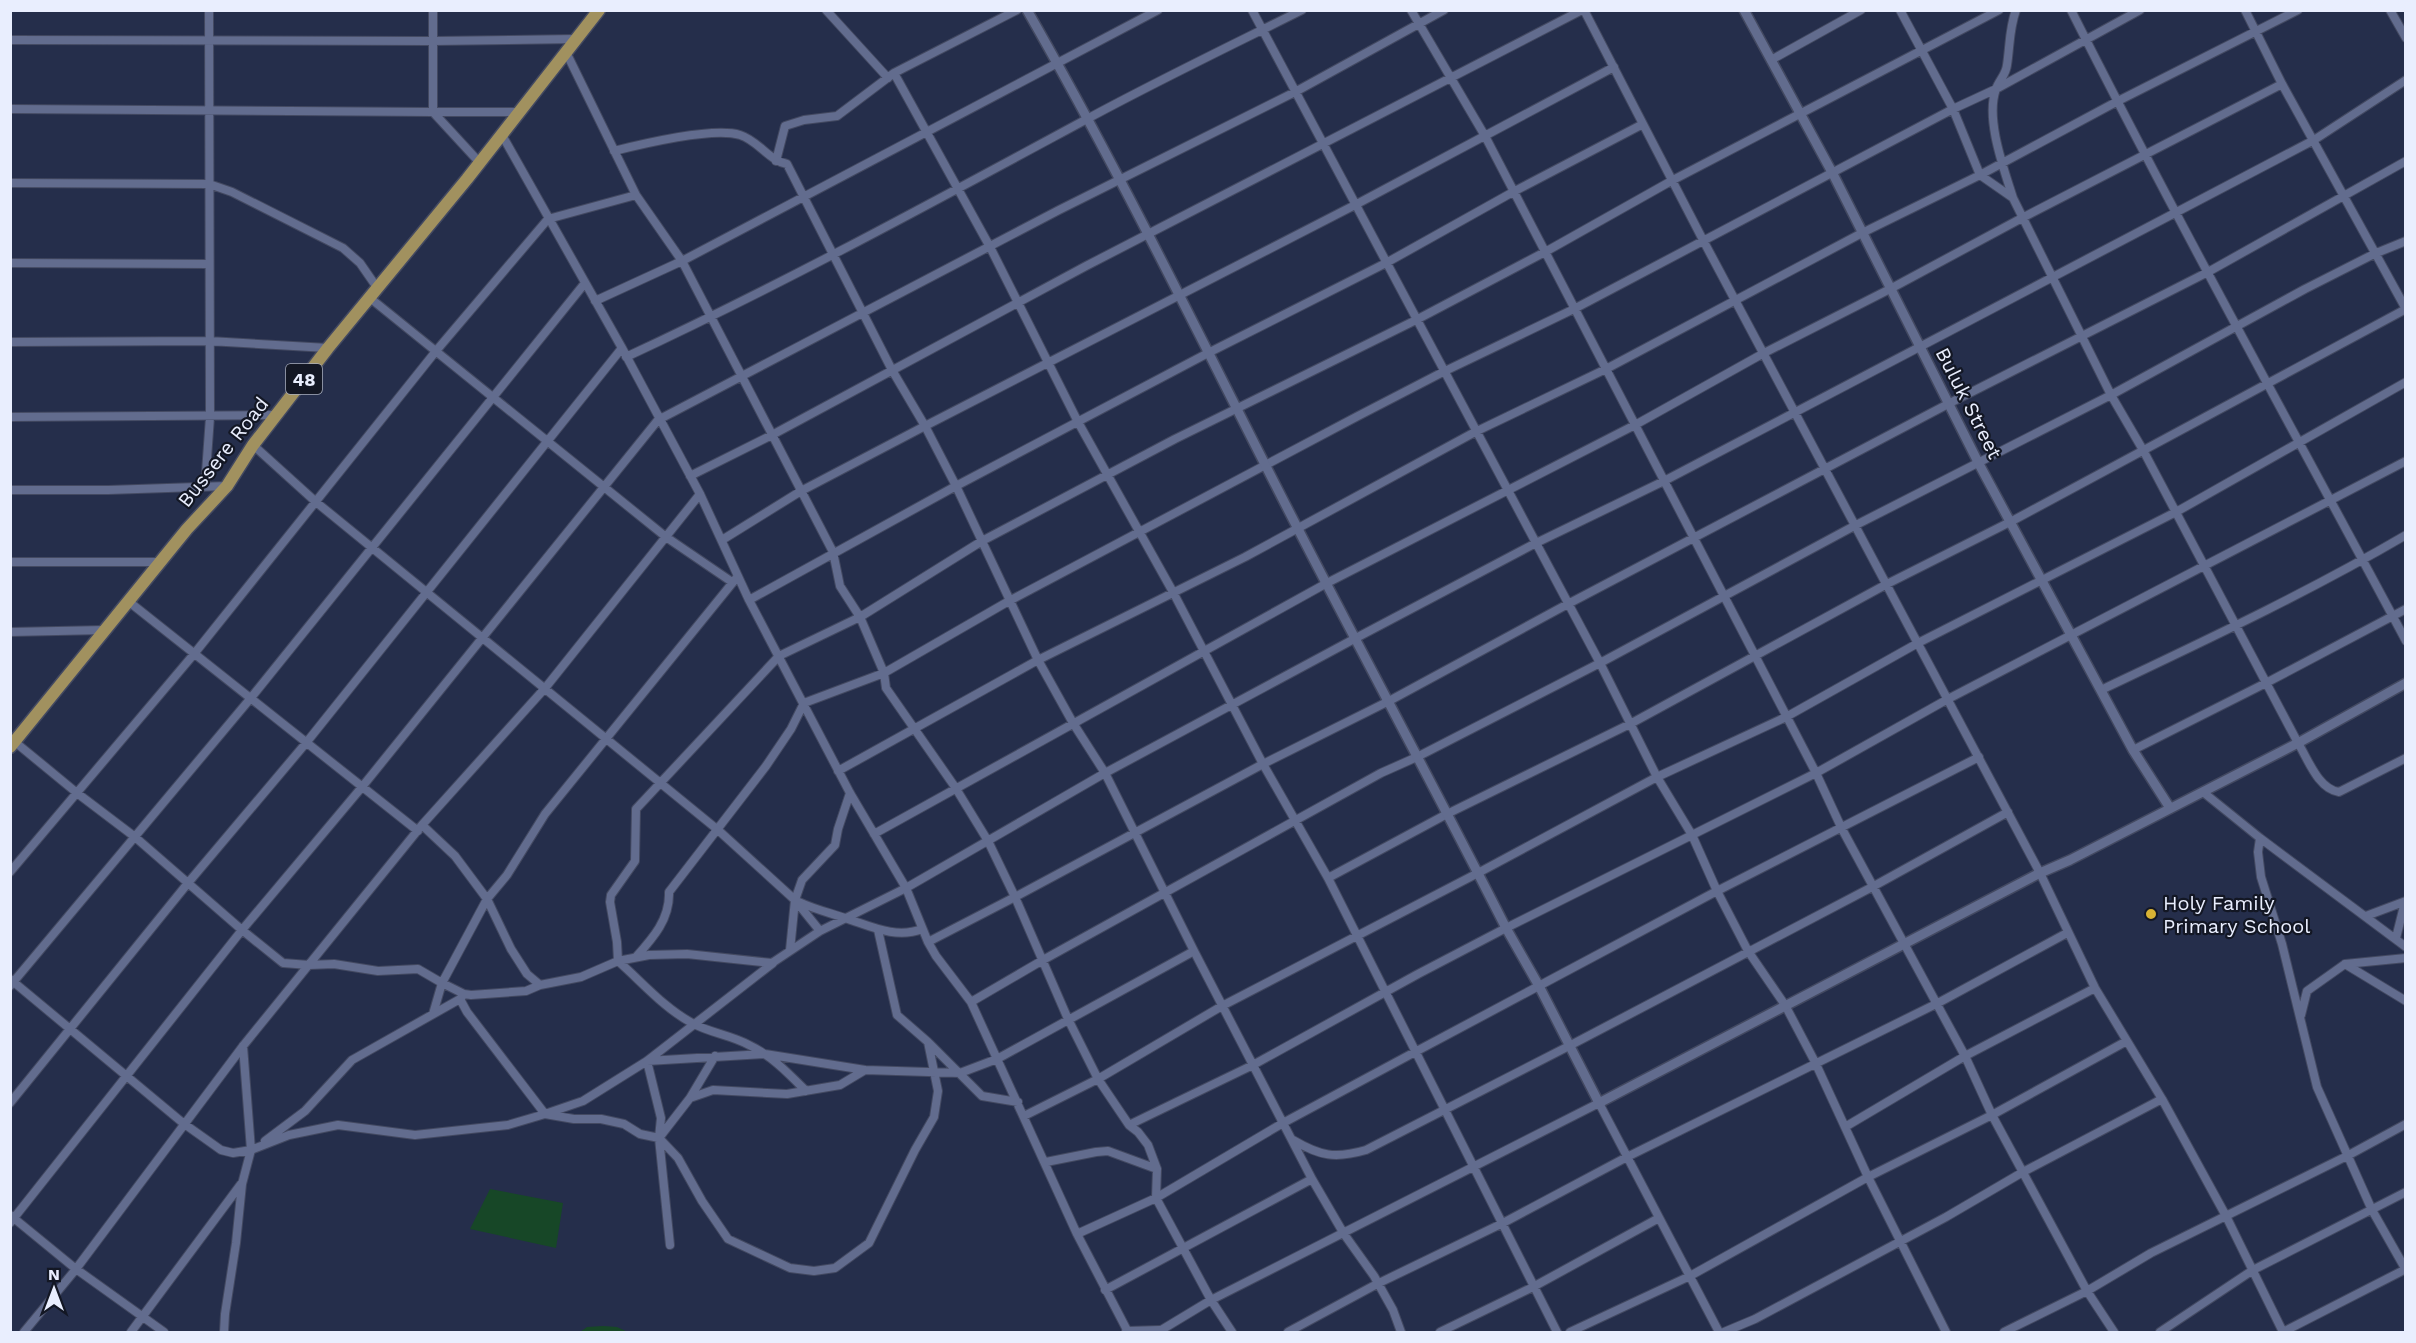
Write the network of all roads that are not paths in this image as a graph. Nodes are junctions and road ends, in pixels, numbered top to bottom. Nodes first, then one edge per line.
1 (209, 10) edge
2 (433, 10) edge
3 (599, 10) edge
4 (826, 10) edge
5 (1017, 10) edge
6 (1027, 10) edge
7 (1158, 10) edge
8 (1252, 10) edge
9 (1302, 10) edge
10 (1411, 10) edge
11 (1444, 10) edge
12 (1583, 10) edge
13 (1744, 10) edge
14 (1861, 10) edge
15 (1900, 10) edge
16 (1999, 10) edge
17 (2016, 10) edge
18 (2071, 10) edge
19 (2140, 10) edge
20 (2245, 10) edge
21 (2298, 10) edge
22 (2390, 10) edge
23 (1419, 24) junction
24 (1263, 30) junction
25 (2254, 32) junction
26 (2406, 38) edge
27 (576, 39) junction
28 (10, 40) edge
29 (209, 40) junction
30 (2086, 40) junction
31 (433, 41) junction
32 (1921, 51) junction
33 (566, 52) junction
34 (1771, 60) junction
35 (1057, 62) junction
36 (1614, 68) junction
37 (891, 75) junction
38 (1450, 79) junction
39 (2406, 80) edge
40 (2282, 84) junction
41 (1996, 89) junction
42 (1295, 92) junction
43 (2118, 101) junction
44 (10, 109) edge
45 (1953, 109) junction
46 (209, 111) junction
47 (434, 112) junction
48 (520, 112) junction
49 (1802, 114) junction
50 (1087, 118) junction
51 (1643, 124) junction
52 (926, 131) junction
53 (502, 135) junction
54 (1485, 136) junction
55 (2314, 140) junction
56 (1323, 143) junction
57 (614, 151) junction
58 (2145, 153) junction
59 (2406, 161) edge
60 (776, 162) junction
61 (480, 163) junction
62 (2003, 163) junction
63 (1833, 174) junction
64 (1980, 175) junction
65 (1118, 180) junction
66 (1673, 180) junction
67 (10, 183) edge
68 (209, 184) junction
69 (958, 188) junction
70 (1513, 192) junction
71 (636, 195) junction
72 (803, 195) junction
73 (2345, 196) junction
74 (2013, 198) junction
75 (1355, 205) junction
76 (2176, 212) junction
77 (2022, 218) junction
78 (548, 219) junction
79 (1862, 233) junction
80 (1146, 235) junction
81 (1703, 240) junction
82 (2406, 241) edge
83 (990, 247) junction
84 (1545, 252) junction
85 (833, 254) junction
86 (2374, 254) junction
87 (682, 261) junction
88 (10, 263) edge
89 (1386, 263) junction
90 (209, 264) junction
91 (2208, 272) junction
92 (2052, 278) junction
93 (585, 283) junction
94 (1890, 289) junction
95 (374, 294) junction
96 (1179, 295) junction
97 (1736, 300) junction
98 (595, 301) junction
99 (1017, 303) junction
100 (1574, 309) junction
101 (2406, 309) edge
102 (863, 313) junction
103 (711, 318) junction
104 (1416, 320) junction
105 (2236, 328) junction
106 (2081, 335) junction
107 (208, 341) junction
108 (10, 342) edge
109 (1919, 347) junction
110 (328, 348) junction
111 (622, 348) junction
112 (436, 351) junction
113 (1210, 352) junction
114 (1764, 353) junction
115 (626, 357) junction
116 (1048, 363) junction
117 (1606, 369) junction
118 (891, 370) junction
119 (1443, 372) junction
120 (742, 376) junction
121 (2268, 382) junction
122 (2406, 382) edge
123 (2111, 395) junction
124 (493, 397) junction
125 (1950, 403) junction
126 (1238, 408) junction
127 (1795, 411) junction
128 (276, 416) junction
129 (10, 417) edge
130 (210, 417) junction
131 (658, 420) junction
132 (1078, 422) junction
133 (1635, 424) junction
134 (925, 426) junction
135 (1475, 432) junction
136 (772, 435) junction
137 (548, 441) junction
138 (2300, 443) junction
139 (253, 445) junction
140 (2143, 450) junction
141 (2406, 461) edge
142 (1979, 464) junction
143 (1266, 465) junction
144 (1825, 469) junction
145 (1108, 475) junction
146 (690, 476) junction
147 (1664, 481) junction
148 (205, 486) junction
149 (227, 486) junction
150 (956, 486) junction
151 (604, 487) junction
152 (10, 490) edge
153 (1506, 490) junction
154 (801, 491) junction
155 (700, 494) junction
156 (2330, 499) junction
157 (316, 502) junction
158 (2176, 512) junction
159 (2012, 520) junction
160 (1856, 525) junction
161 (1297, 527) junction
162 (1140, 532) junction
163 (2406, 535) edge
164 (666, 537) junction
165 (1694, 538) junction
166 (722, 540) junction
167 (982, 541) junction
168 (1534, 544) junction
169 (372, 547) junction
170 (833, 552) junction
171 (2362, 560) junction
172 (10, 562) edge
173 (162, 562) junction
174 (2204, 564) junction
175 (735, 579) junction
176 (2042, 579) junction
177 (1327, 583) junction
178 (1887, 585) junction
179 (428, 592) junction
180 (1173, 592) junction
181 (1723, 597) junction
182 (748, 600) junction
183 (1009, 601) junction
184 (128, 602) junction
185 (1566, 605) junction
186 (2406, 609) edge
187 (860, 617) junction
188 (2392, 617) junction
189 (2236, 625) junction
190 (104, 630) junction
191 (10, 632) edge
192 (2072, 636) junction
193 (484, 637) junction
194 (1356, 638) junction
195 (2406, 641) edge
196 (1918, 643) junction
197 (1203, 650) junction
198 (194, 654) junction
199 (778, 656) junction
200 (1755, 656) junction
201 (1038, 660) junction
202 (1599, 663) junction
203 (884, 673) junction
204 (2266, 683) junction
205 (2406, 683) edge
206 (546, 687) junction
207 (2101, 690) junction
208 (250, 699) junction
209 (1948, 699) junction
210 (1389, 701) junction
211 (804, 703) junction
212 (1232, 705) junction
213 (1786, 717) junction
214 (1073, 723) junction
215 (1629, 724) junction
216 (915, 730) junction
217 (607, 740) junction
218 (306, 743) junction
219 (2298, 743) junction
220 (13, 744) edge
221 (2133, 750) junction
222 (1417, 757) junction
223 (1978, 757) junction
224 (2406, 758) edge
225 (1263, 764) junction
226 (838, 771) junction
227 (1105, 773) junction
228 (1816, 773) junction
229 (1657, 777) junction
230 (660, 784) junction
231 (362, 787) junction
232 (955, 787) junction
233 (2203, 792) junction
234 (77, 793) junction
235 (850, 793) junction
236 (2170, 808) junction
237 (2008, 812) junction
238 (1447, 814) junction
239 (1295, 821) junction
240 (420, 828) junction
241 (1842, 829) junction
242 (718, 830) junction
243 (1136, 831) junction
244 (874, 834) junction
245 (1692, 835) junction
246 (135, 837) junction
247 (2260, 838) junction
248 (988, 842) junction
249 (10, 872) edge
250 (1478, 873) junction
251 (2040, 873) junction
252 (1328, 878) junction
253 (188, 883) junction
254 (1874, 886) junction
255 (906, 888) junction
256 (1165, 891) junction
257 (1717, 891) junction
258 (1015, 897) junction
259 (487, 899) junction
260 (795, 900) junction
261 (2405, 902) edge
262 (2366, 915) junction
263 (846, 918) junction
264 (1506, 928) junction
265 (922, 929) junction
266 (242, 930) junction
267 (878, 930) junction
268 (820, 931) junction
269 (2067, 933) junction
270 (1357, 936) junction
271 (2396, 938) junction
272 (928, 942) junction
273 (1905, 944) junction
274 (2406, 947) edge
275 (791, 949) junction
276 (1194, 951) junction
277 (1748, 951) junction
278 (636, 957) junction
279 (2406, 958) edge
280 (1043, 960) junction
281 (618, 961) junction
282 (2344, 964) junction
283 (309, 965) junction
284 (12, 982) edge
285 (442, 982) junction
286 (540, 985) junction
287 (1539, 986) junction
288 (2095, 988) junction
289 (1385, 993) junction
290 (462, 996) junction
291 (2406, 1001) edge
292 (971, 1002) junction
293 (1938, 1002) junction
294 (1785, 1005) junction
295 (1222, 1006) junction
296 (432, 1014) junction
297 (1068, 1018) junction
298 (2300, 1018) junction
299 (694, 1024) junction
300 (69, 1028) junction
301 (928, 1042) junction
302 (2125, 1042) junction
303 (243, 1046) junction
304 (1569, 1046) junction
305 (1415, 1052) junction
306 (765, 1054) junction
307 (715, 1056) junction
308 (1965, 1056) junction
309 (997, 1059) junction
310 (647, 1061) junction
311 (1815, 1062) junction
312 (1253, 1065) junction
313 (865, 1070) junction
314 (935, 1073) junction
315 (960, 1073) junction
316 (126, 1075) junction
317 (1098, 1079) junction
318 (806, 1091) junction
319 (690, 1098) junction
320 (2162, 1099) junction
321 (1018, 1102) junction
322 (10, 1103) edge
323 (1599, 1103) junction
324 (1444, 1111) junction
325 (544, 1114) junction
326 (1992, 1115) junction
327 (1024, 1116) junction
328 (183, 1123) junction
329 (1283, 1123) junction
330 (2406, 1124) edge
331 (1129, 1125) junction
332 (1845, 1127) junction
333 (659, 1138) junction
334 (1292, 1139) junction
335 (251, 1150) junction
336 (2347, 1156) junction
337 (1627, 1157) junction
338 (1046, 1162) junction
339 (1474, 1167) junction
340 (1157, 1169) junction
341 (2023, 1172) junction
342 (1868, 1177) junction
343 (1312, 1179) junction
344 (242, 1184) junction
345 (2406, 1192) edge
346 (1156, 1198) junction
347 (2372, 1210) junction
348 (2226, 1216) junction
349 (1659, 1218) junction
350 (12, 1219) edge
351 (1503, 1223) junction
352 (1077, 1234) junction
353 (1344, 1234) junction
354 (1900, 1240) junction
355 (670, 1245) dead end
356 (1183, 1246) junction
357 (76, 1269) junction
358 (2405, 1269) edge
359 (2253, 1270) junction
360 (1690, 1276) junction
361 (1377, 1284) junction
362 (1533, 1287) junction
363 (1105, 1290) junction
364 (2087, 1291) junction
365 (1210, 1300) junction
366 (142, 1319) junction
367 (223, 1331) edge
368 (1159, 1331) edge
369 (24, 1332) edge
370 (131, 1332) edge
371 (164, 1332) edge
372 (1127, 1332) edge
373 (1232, 1332) edge
374 (1288, 1332) edge
375 (1401, 1332) edge
376 (1440, 1332) edge
377 (1557, 1332) edge
378 (1570, 1332) edge
379 (1722, 1332) edge
380 (1946, 1332) edge
381 (2004, 1332) edge
382 (2114, 1332) edge
383 (2160, 1332) edge
384 (2283, 1332) edge

1 - 29 street
2 - 31 street
3 - 27 main road, Bussere Road / 48
4 - 37 street
5 - 37 street
6 - 35 street
7 - 35 street
8 - 24 street
9 - 24 street
10 - 23 street
11 - 23 street
12 - 36 street
12 - 38 street
13 - 34 street, Buluk Street
14 - 34 street
15 - 32 street
16 - 32 street
17 - 41 street
18 - 30 street
19 - 30 street
20 - 25 street
21 - 25 street
22 - 26 street
23 - 38 street
23 - 42 street
24 - 42 street
24 - 50 street
25 - 40 street
25 - 43 street
27 - 31 street
27 - 33 main road, Bussere Road / 48
28 - 29 street
29 - 31 street
29 - 46 street
30 - 41 street
30 - 43 street
31 - 47 street
32 - 45 street
32 - 49 street
33 - 48 main road, Bussere Road / 48
33 - 57 street
34 - 49 street, Buluk Street
35 - 50 street
35 - 52 street
36 - 51 street
36 - 54 street
37 - 52 street
37 - 60 street
38 - 54 street
38 - 56 street
39 - 55 street
40 - 55 street
40 - 58 street
41 - 45 street
41 - 62 street
42 - 56 street
42 - 65 street
43 - 58 street
43 - 62 street
44 - 46 street
45 - 63 street
45 - 64 street
46 - 47 street
46 - 68 street
47 - 48 street
47 - 61 street
48 - 53 main road, Bussere Road / 48
49 - 63 street, Buluk Street
49 - 66 street
50 - 65 street
50 - 69 street
51 - 66 street
51 - 70 street
52 - 69 street
52 - 72 street
53 - 61 main road, Bussere Road / 48
53 - 78 street
54 - 70 street
54 - 75 street
55 - 73 street
55 - 76 street
56 - 75 street
56 - 80 street
57 - 60 street
57 - 71 street
58 - 76 street
58 - 77 street
59 - 73 street
60 - 72 street
61 - 95 main road, Bussere Road / 48
62 - 64 street
62 - 74 street
63 - 79 street, Buluk Street
63 - 81 street
64 - 74 street
64 - 79 street
65 - 80 street
65 - 83 street
66 - 81 street
66 - 84 street
67 - 68 street
68 - 90 street
68 - 95 street
69 - 83 street
69 - 85 street
70 - 84 street
70 - 89 street
71 - 78 street
71 - 87 street
72 - 85 street
72 - 87 street
73 - 86 street
73 - 91 street
74 - 77 street
75 - 89 street
75 - 96 street
76 - 91 street
76 - 92 street
77 - 92 street
77 - 94 street
78 - 93 street
78 - 112 street
79 - 94 street, Buluk Street
79 - 97 street
80 - 96 street
80 - 99 street
81 - 97 street
81 - 100 street
82 - 86 street
83 - 99 street
83 - 102 street
84 - 100 street
84 - 104 street
85 - 102 street
85 - 103 street
86 - 101 street
86 - 105 street
87 - 98 street
87 - 103 street
88 - 90 street
89 - 104 street
89 - 113 street
90 - 107 street
91 - 105 street
91 - 106 street
92 - 106 street
92 - 109 street
93 - 98 street
93 - 124 street
94 - 109 street, Buluk Street
94 - 114 street
95 - 110 main road, Bussere Road / 48
95 - 112 street
96 - 113 street
96 - 116 street
97 - 114 street
97 - 117 street
98 - 111 street
99 - 116 street
99 - 118 street
100 - 117 street
100 - 119 street
101 - 121 street
102 - 118 street
102 - 120 street
103 - 115 street
103 - 120 street
104 - 119 street
104 - 126 street
105 - 121 street
105 - 123 street
106 - 123 street
106 - 125 street
107 - 108 street
107 - 110 street
107 - 130 street
109 - 125 street, Buluk Street
109 - 127 street
110 - 128 main road, Bussere Road / 48
111 - 115 street
111 - 137 street
112 - 124 street
112 - 157 street
113 - 126 street
113 - 132 street
114 - 127 street
114 - 133 street
115 - 131 street
116 - 132 street
116 - 134 street
117 - 133 street
117 - 135 street
118 - 134 street
118 - 136 street
119 - 135 street
119 - 143 street
120 - 131 street
120 - 136 street
121 - 138 street
121 - 140 street
122 - 138 street
123 - 140 street
123 - 142 street
124 - 137 street
124 - 169 street
125 - 142 street, Buluk Street
125 - 144 street
126 - 143 street
126 - 145 street
127 - 144 street
127 - 147 street
128 - 130 street
128 - 139 main road, Bussere Road / 48
129 - 130 street
130 - 148 street
131 - 146 street
131 - 151 street
132 - 145 street
132 - 150 street
133 - 147 street
133 - 153 street
134 - 150 street
134 - 154 street
135 - 153 street
135 - 161 street
136 - 146 street
136 - 154 street
137 - 151 street
137 - 179 street
138 - 156 street
138 - 158 street
139 - 149 main road, Bussere Road / 48
139 - 157 street
140 - 158 street
140 - 159 street
141 - 156 street
142 - 159 street, Buluk Street
142 - 160 street
143 - 161 street
143 - 162 street
144 - 160 street
144 - 165 street
145 - 162 street
145 - 167 street
146 - 155 street
147 - 165 street
147 - 168 street
148 - 149 street
148 - 152 street
149 - 173 main road, Bussere Road / 48
150 - 167 street
150 - 170 street
151 - 164 street
151 - 193 street
153 - 168 street
153 - 177 street
154 - 166 street
154 - 170 street
155 - 164 street
155 - 166 street
156 - 171 street
156 - 174 street
157 - 169 street
157 - 198 street
158 - 174 street
158 - 176 street
159 - 176 street, Buluk Street
159 - 178 street
160 - 178 street
160 - 181 street
161 - 177 street
161 - 180 street
162 - 180 street
162 - 183 street
163 - 171 street
164 - 175 street
164 - 206 street
165 - 181 street
165 - 185 street
166 - 175 street
167 - 183 street
167 - 187 street
168 - 185 street
168 - 194 street
169 - 179 street
169 - 208 street
170 - 182 street
170 - 187 street
171 - 188 street
171 - 189 street
172 - 173 street
173 - 184 main road, Bussere Road / 48
174 - 189 street
174 - 192 street
175 - 182 street
175 - 217 street
176 - 192 street, Buluk Street
176 - 196 street
177 - 194 street
177 - 197 street
178 - 196 street
178 - 200 street
179 - 193 street
179 - 218 street
180 - 197 street
180 - 201 street
181 - 200 street
181 - 202 street
182 - 199 street
183 - 201 street
183 - 203 street
184 - 190 main road, Bussere Road / 48
184 - 198 street
185 - 202 street
185 - 210 street
186 - 188 street
187 - 199 street
187 - 203 street
188 - 195 street
188 - 204 street
189 - 204 street
189 - 207 street
190 - 191 street
190 - 220 main road, Bussere Road / 48
192 - 207 street, Buluk Street
192 - 209 street
193 - 206 street
193 - 231 street
194 - 210 street
194 - 212 street
196 - 209 street
196 - 213 street
197 - 212 street
197 - 214 street
198 - 208 street
198 - 234 street
199 - 211 street
199 - 230 street
200 - 213 street
200 - 215 street
201 - 214 street
201 - 216 street
202 - 215 street
202 - 222 street
203 - 211 street
203 - 216 street
204 - 219 street
204 - 221 street
205 - 219 street
206 - 217 street
206 - 240 street
207 - 221 street, Buluk Street
208 - 218 street
208 - 246 street
209 - 223 street
209 - 228 street
210 - 222 street
210 - 225 street
211 - 226 street
211 - 242 street
212 - 225 street
212 - 227 street
213 - 228 street
213 - 229 street
214 - 227 street
214 - 232 street
215 - 229 street
215 - 238 street
216 - 226 street
216 - 232 street
217 - 230 street
217 - 259 street
218 - 231 street
218 - 253 street
219 - 224 street
219 - 233 street
220 - 234 street
221 - 236 street, Buluk Street
222 - 238 street
222 - 239 street
223 - 237 street
223 - 241 street
225 - 239 street
225 - 243 street
226 - 235 street
227 - 243 street
227 - 248 street
228 - 241 street
228 - 245 street
229 - 245 street
229 - 250 street
230 - 242 street
230 - 281 street
231 - 240 street
231 - 266 street
232 - 244 street
232 - 248 street
233 - 236 street
233 - 247 street
234 - 246 street
234 - 249 street
235 - 244 street
235 - 260 street
236 - 251 street
237 - 251 street
237 - 254 street
238 - 250 street
238 - 252 street
239 - 252 street
239 - 256 street
240 - 259 street
240 - 283 street
241 - 254 street
241 - 257 street
242 - 260 street
242 - 278 street
243 - 256 street
243 - 258 street
244 - 255 street
245 - 257 street
245 - 264 street
246 - 253 street
246 - 284 street
247 - 262 street
247 - 298 street
248 - 255 street
248 - 258 street
250 - 264 street
250 - 270 street
251 - 269 street
251 - 273 street
252 - 270 street
253 - 266 street
253 - 300 street
254 - 273 street
254 - 277 street
255 - 263 street
255 - 265 street
256 - 276 street
256 - 280 street
257 - 277 street
257 - 287 street
258 - 272 street
258 - 280 street
259 - 285 street
259 - 286 street
260 - 263 street
260 - 268 street
260 - 275 street
261 - 262 street
261 - 271 street
262 - 271 street
263 - 267 street
263 - 268 street
264 - 287 street
264 - 289 street
265 - 267 street
265 - 272 street
266 - 283 street
266 - 316 street
267 - 301 street
268 - 275 street
269 - 288 street
269 - 293 street
270 - 289 street
270 - 295 street
271 - 274 street
272 - 292 street
273 - 293 street
273 - 294 street
275 - 278 street
275 - 299 street
276 - 295 street
276 - 297 street
277 - 294 street
277 - 304 street
278 - 281 street
279 - 282 street
280 - 292 street
280 - 297 street
281 - 286 street
281 - 299 street
282 - 291 street
282 - 298 street
283 - 285 street
283 - 303 street
284 - 300 street
285 - 290 street
285 - 296 street
286 - 290 street
287 - 304 street
287 - 305 street
288 - 302 street
288 - 308 street
289 - 305 street
289 - 312 street
290 - 296 street
290 - 325 street
292 - 309 street
293 - 308 street
293 - 311 street
294 - 311 street
294 - 323 street
295 - 312 street
295 - 317 street
296 - 335 street
297 - 309 street
297 - 317 street
298 - 336 street
299 - 306 street
299 - 310 street
300 - 316 street
300 - 322 street
301 - 314 street
301 - 315 street
302 - 320 street
302 - 326 street
303 - 328 street
303 - 335 street
304 - 323 street
304 - 324 street
305 - 324 street
305 - 329 street
306 - 307 street
306 - 313 street
306 - 318 street
307 - 310 street
307 - 319 street
308 - 326 street
308 - 332 street
309 - 315 street
309 - 321 street
310 - 325 street
310 - 333 street
311 - 332 street
311 - 337 street
312 - 329 street
312 - 331 street
313 - 314 street
313 - 318 street
314 - 315 street
314 - 333 street
315 - 321 street
316 - 328 street
316 - 350 street
317 - 327 street
317 - 331 street
318 - 319 street
319 - 333 street
320 - 341 street
320 - 348 street
321 - 327 street
323 - 337 street
323 - 339 street
324 - 334 street
324 - 339 street
325 - 333 street
325 - 335 street
326 - 341 street
326 - 342 street
327 - 338 street
328 - 335 street
328 - 357 street
329 - 334 street
329 - 346 street
330 - 336 street
331 - 340 street
332 - 342 street
333 - 355 street
334 - 343 street
335 - 344 street
336 - 347 street
336 - 348 street
337 - 349 street
337 - 351 street
338 - 340 street
338 - 352 street
339 - 351 street
339 - 353 street
340 - 346 street
341 - 354 street
341 - 364 street
342 - 354 street
342 - 360 street
343 - 353 street
343 - 356 street
344 - 366 street
344 - 367 street
345 - 347 street
346 - 352 street
346 - 356 street
347 - 358 street
347 - 359 street
348 - 359 street
348 - 364 street
349 - 360 street
349 - 362 street
350 - 357 street
351 - 361 street
351 - 362 street
352 - 363 street
353 - 361 street
353 - 365 street
354 - 379 street
354 - 380 street
356 - 363 street
356 - 365 street
357 - 366 street
357 - 369 street
358 - 384 street
359 - 383 street
359 - 384 street
360 - 378 street
360 - 379 street
361 - 374 street
361 - 375 street
362 - 376 street
362 - 377 street
363 - 372 street
364 - 381 street
364 - 382 street
365 - 368 street
365 - 373 street
366 - 370 street
366 - 371 street
368 - 372 street

